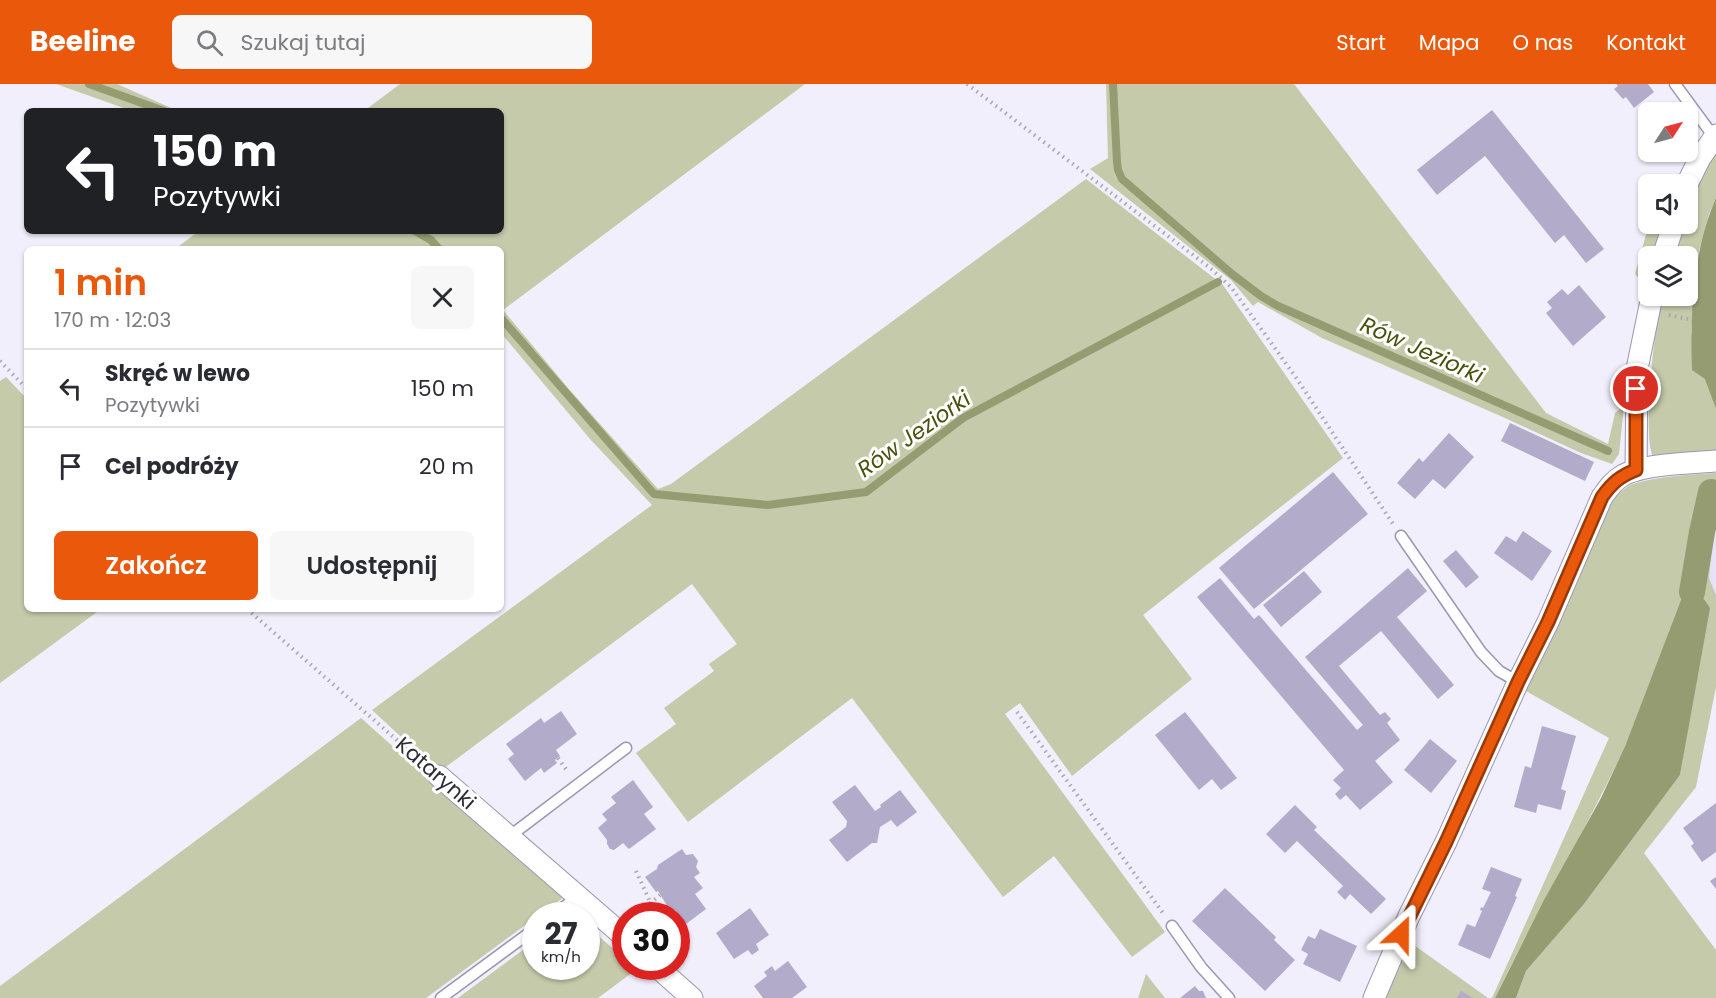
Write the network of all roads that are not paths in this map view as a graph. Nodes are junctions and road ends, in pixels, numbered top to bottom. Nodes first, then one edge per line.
1 (1675, 84) edge
2 (1715, 136) edge
3 (1692, 174) edge
4 (1654, 306) edge
5 (1716, 461) edge
6 (1636, 470) junction
7 (1401, 536) road end
8 (1518, 682) junction
9 (626, 748) dead end
10 (439, 776) road end
11 (510, 836) junction
12 (579, 896) junction
13 (571, 902) edge
14 (612, 925) edge
15 (1172, 926) road end
16 (522, 938) edge
17 (672, 980) edge
18 (441, 998) edge
19 (692, 998) edge
20 (1229, 998) edge
21 (1374, 998) edge

1 - 2 lane
2 - 3 street
4 - 6 street
5 - 6 street
6 - 8 street
7 - 8 lane
8 - 21 street
9 - 11 lane
10 - 11 street, Katarynki
11 - 12 street, Katarynki
12 - 13 lane
12 - 14 street, Katarynki
15 - 20 lane
16 - 18 lane
17 - 19 street

